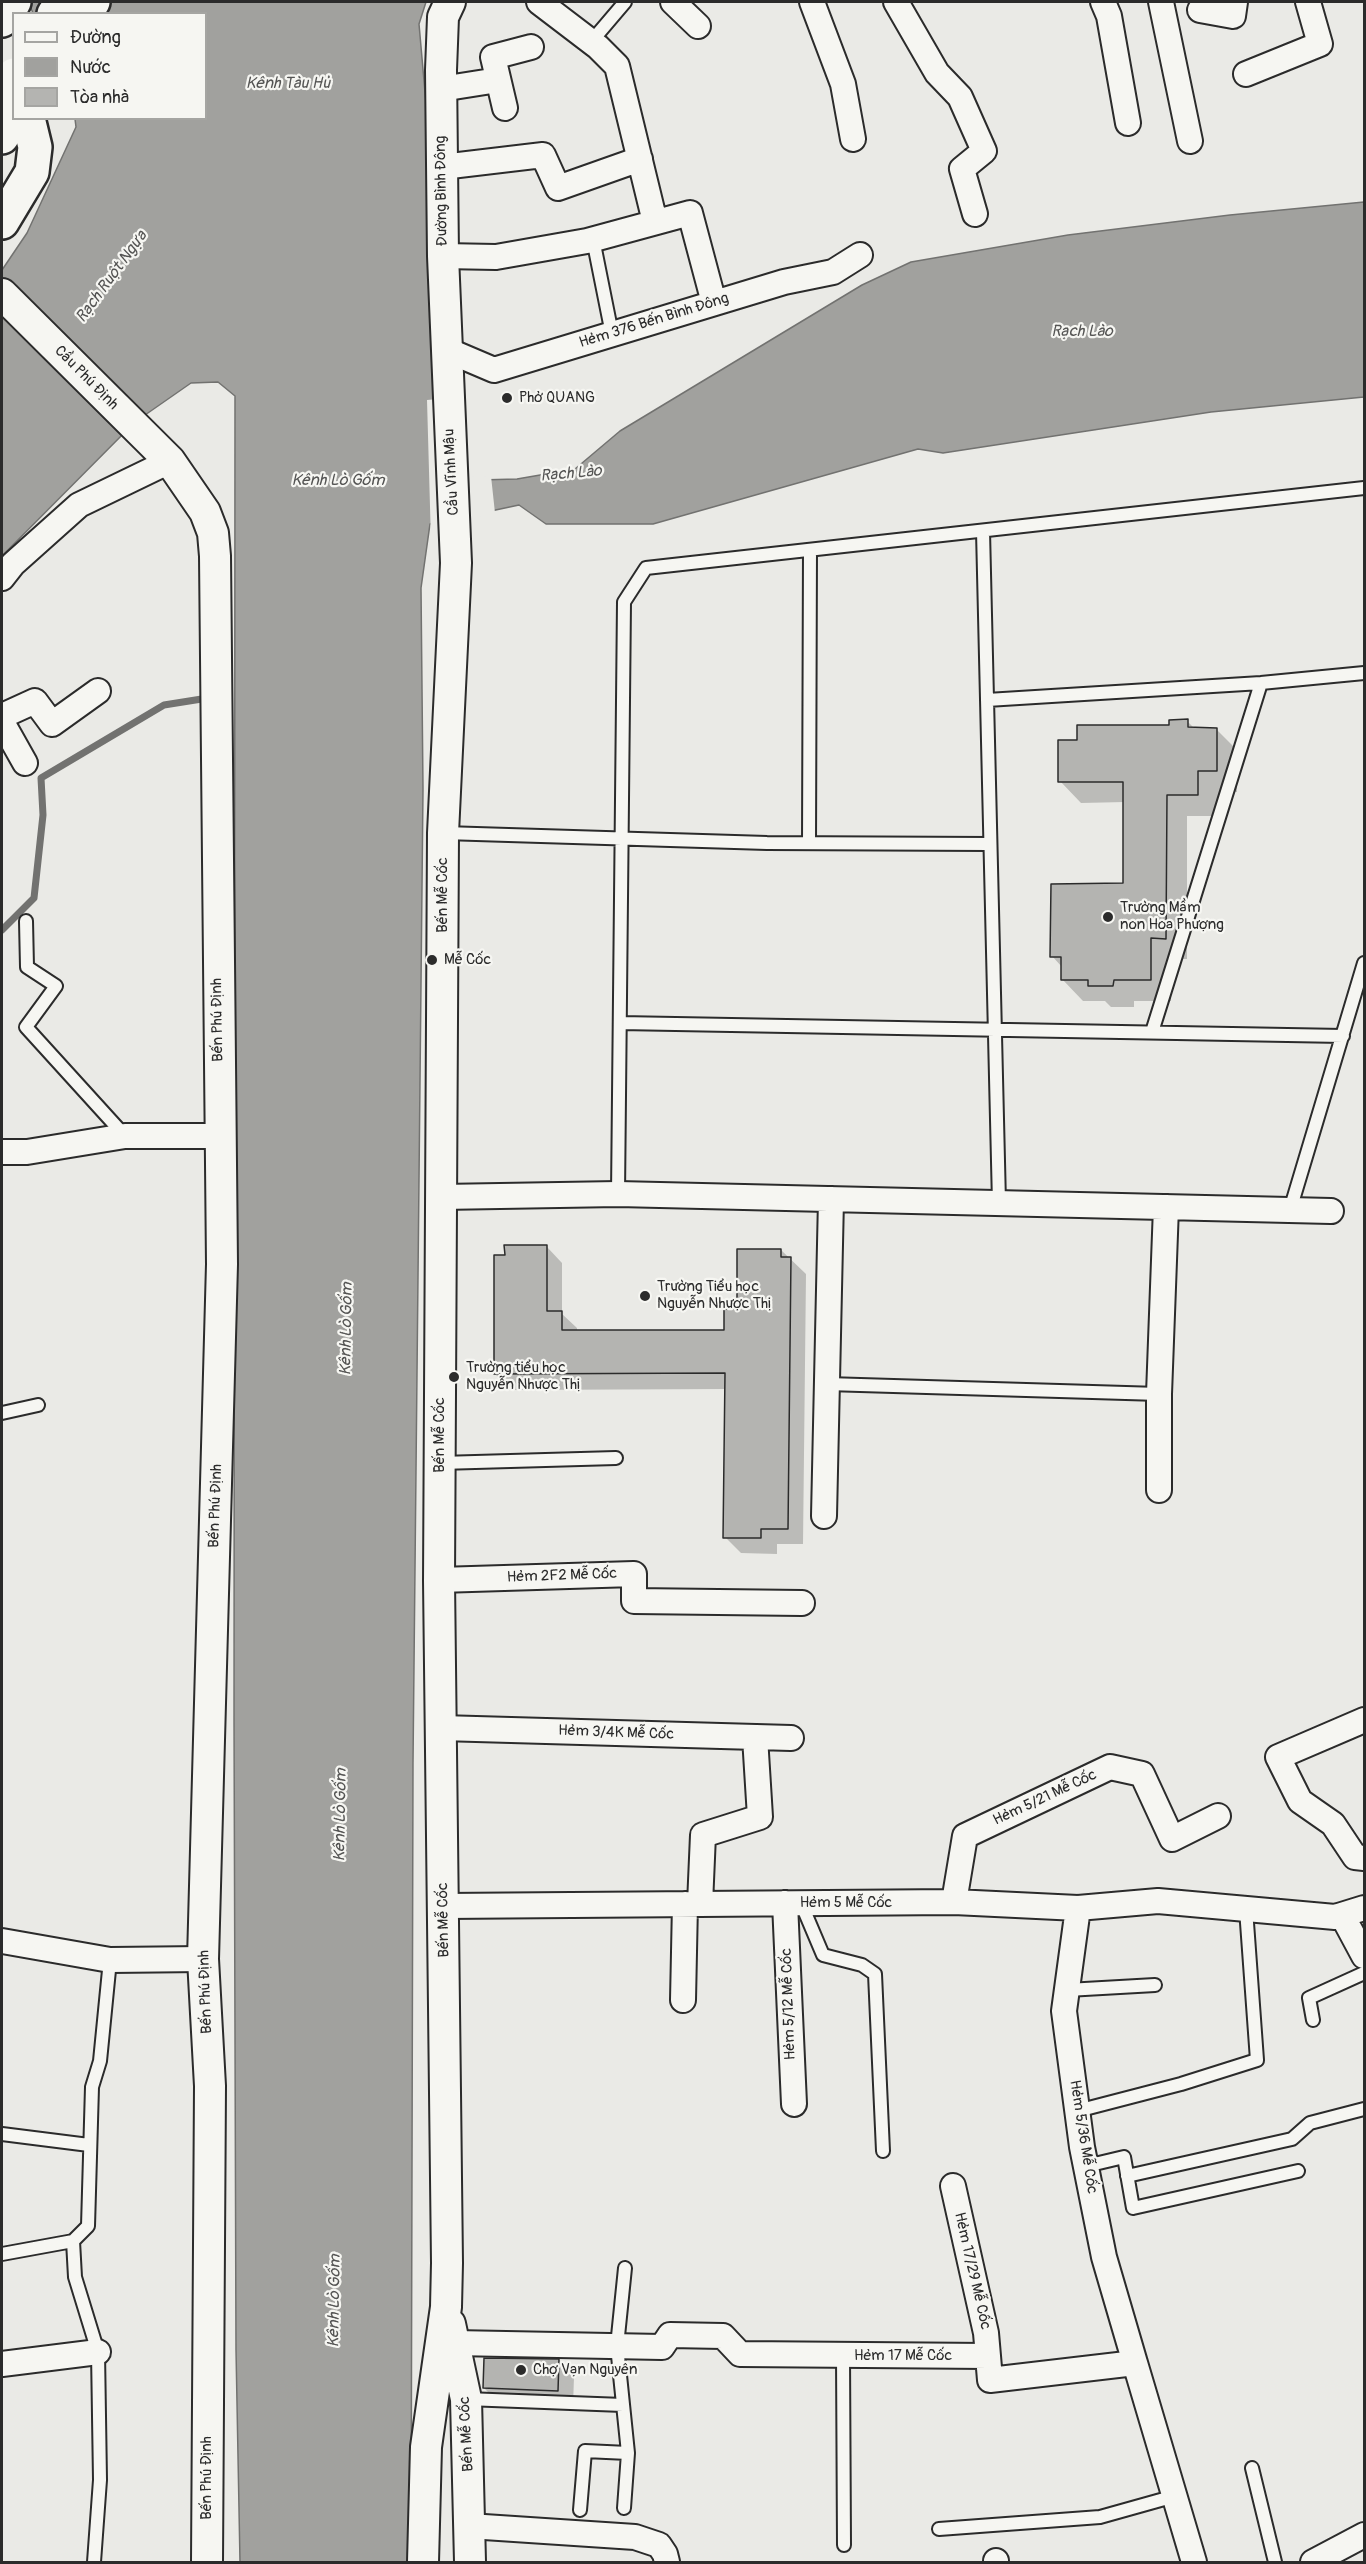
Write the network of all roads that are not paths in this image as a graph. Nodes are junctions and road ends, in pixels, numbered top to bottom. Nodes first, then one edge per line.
1 (14, 2) edge
2 (450, 2) edge
3 (539, 2) edge
4 (625, 2) edge
5 (673, 2) edge
6 (812, 2) edge
7 (896, 2) edge
8 (1103, 2) edge
9 (1161, 2) edge
10 (1235, 2) edge
11 (1308, 2) edge
12 (1200, 10) dead end
13 (2, 20) edge
14 (698, 26) dead end
15 (591, 42) junction
16 (531, 46) dead end
17 (2, 59) edge
18 (1246, 74) dead end
19 (12, 78) edge
20 (498, 80) junction
21 (12, 82) edge
22 (441, 89) junction
23 (2, 93) edge
24 (505, 108) dead end
25 (24, 120) edge
26 (1128, 123) dead end
27 (2, 137) edge
28 (853, 140) dead end
29 (1190, 141) dead end
30 (640, 159) junction
31 (442, 167) junction
32 (975, 214) dead end
33 (2, 222) edge
34 (656, 222) junction
35 (592, 239) junction
36 (860, 255) dead end
37 (443, 256) junction
38 (2, 294) edge
39 (714, 303) junction
40 (612, 334) junction
41 (447, 350) junction
42 (448, 382) joint
43 (170, 462) junction
44 (1365, 488) edge
45 (983, 531) junction
46 (810, 550) junction
47 (456, 563) joint
48 (2, 578) edge
49 (1365, 673) edge
50 (1261, 683) junction
51 (98, 691) dead end
52 (987, 700) junction
53 (2, 716) edge
54 (2, 722) edge
55 (25, 763) dead end
56 (443, 833) junction
57 (622, 838) junction
58 (809, 843) junction
59 (990, 844) junction
60 (26, 921) dead end
61 (1365, 963) edge
62 (620, 1023) junction
63 (995, 1029) junction
64 (1152, 1032) junction
65 (1343, 1036) junction
66 (125, 1136) junction
67 (220, 1136) junction
68 (2, 1152) edge
69 (618, 1194) junction
70 (441, 1197) junction
71 (831, 1199) junction
72 (999, 1203) junction
73 (1166, 1207) junction
74 (1290, 1210) junction
75 (1331, 1211) dead end
76 (827, 1384) junction
77 (1159, 1394) junction
78 (38, 1405) dead end
79 (2, 1413) edge
80 (616, 1458) dead end
81 (440, 1463) junction
82 (1159, 1490) dead end
83 (824, 1516) dead end
84 (439, 1580) junction
85 (802, 1603) dead end
86 (1365, 1720) edge
87 (441, 1728) junction
88 (755, 1737) junction
89 (791, 1738) dead end
90 (1218, 1816) dead end
91 (1365, 1858) edge
92 (954, 1902) junction
93 (692, 1904) junction
94 (793, 1904) junction
95 (444, 1906) junction
96 (1078, 1908) junction
97 (1365, 1908) edge
98 (1246, 1909) junction
99 (1342, 1915) junction
100 (2, 1941) edge
101 (1365, 1956) edge
102 (203, 1959) junction
103 (110, 1960) junction
104 (1365, 1973) edge
105 (1155, 1985) dead end
106 (1067, 1990) junction
107 (682, 2000) dead end
108 (1313, 2020) dead end
109 (794, 2104) dead end
110 (1365, 2109) edge
111 (1077, 2111) junction
112 (2, 2134) edge
113 (89, 2145) junction
114 (883, 2151) dead end
115 (1086, 2166) junction
116 (1298, 2171) dead end
117 (1127, 2176) junction
118 (953, 2186) dead end
119 (73, 2241) junction
120 (2, 2254) edge
121 (626, 2268) dead end
122 (446, 2307) junction
123 (454, 2343) junction
124 (617, 2346) junction
125 (98, 2352) junction
126 (843, 2355) junction
127 (988, 2356) junction
128 (1135, 2363) junction
129 (2, 2364) edge
130 (466, 2398) junction
131 (623, 2404) junction
132 (469, 2446) junction
133 (426, 2447) junction
134 (628, 2453) junction
135 (1252, 2468) dead end
136 (1175, 2496) junction
137 (624, 2508) dead end
138 (580, 2510) dead end
139 (469, 2526) junction
140 (939, 2529) dead end
141 (1365, 2535) edge
142 (844, 2544) dead end
143 (94, 2562) edge
144 (207, 2562) edge
145 (423, 2562) edge
146 (470, 2562) edge
147 (667, 2562) edge
148 (1194, 2562) edge
149 (1275, 2562) edge
150 (1313, 2562) edge

1 - 13 main road
2 - 22 street, Đường Bình Đông
3 - 15 street
4 - 15 lane
5 - 14 street
6 - 28 street
7 - 32 street
8 - 26 street
9 - 29 street
10 - 12 street
11 - 18 street
15 - 30 street
16 - 20 street
17 - 21 main road
19 - 23 main road, bridge
20 - 22 street
20 - 24 street
22 - 31 street, Đường Bình Đông
25 - 27 main road
25 - 33 main road
30 - 31 street
30 - 34 street
31 - 37 street, Đường Bình Đông
34 - 35 street
34 - 39 street
35 - 37 street
35 - 40 lane
36 - 39 street, Hẻm 376 Bến Bình Đông
37 - 41 street, Đường Bình Đông
38 - 43 street, Cầu Phú Định
39 - 40 street, Hẻm 376 Bến Bình Đông
40 - 41 street, Hẻm 376 Bến Bình Đông
41 - 42 street, Đường Bình Đông
42 - 47 street, Cầu Vĩnh Mậu
43 - 48 street
43 - 67 street, Bến Phú Định
44 - 45 lane
45 - 46 lane
45 - 52 lane
46 - 57 lane
46 - 58 lane
47 - 56 street, Bến Mễ Cốc
49 - 50 lane
50 - 52 lane
50 - 64 lane
51 - 53 street
52 - 59 lane
54 - 55 street
56 - 57 lane
56 - 70 street, Bến Mễ Cốc
57 - 58 lane
57 - 62 lane
58 - 59 lane
59 - 63 lane
60 - 66 lane
61 - 65 lane
62 - 63 lane
62 - 69 lane
63 - 64 lane
63 - 72 lane
64 - 65 lane
65 - 74 lane
66 - 67 street
66 - 68 street
67 - 102 street, Bến Phú Định
69 - 70 street
69 - 71 street
70 - 81 street, Bến Mễ Cốc
71 - 72 street
71 - 76 street
72 - 73 street
73 - 74 street
73 - 77 street
74 - 75 street
76 - 77 lane
76 - 83 street
77 - 82 street
78 - 79 lane
80 - 81 lane
81 - 84 street, Bến Mễ Cốc
84 - 85 street, Hẻm 2F2 Mễ Cốc
84 - 87 street, Bến Mễ Cốc
86 - 91 street
87 - 88 street, Hẻm 3/4K Mễ Cốc
87 - 95 street, Bến Mễ Cốc
88 - 89 street, Hẻm 3/4K Mễ Cốc
88 - 93 street
90 - 92 street, Hẻm 5/21 Mễ Cốc
92 - 94 street, Hẻm 5 Mễ Cốc
92 - 96 street, Hẻm 5 Mễ Cốc
93 - 94 street, Hẻm 5 Mễ Cốc
93 - 95 street, Hẻm 5 Mễ Cốc
93 - 107 street
94 - 109 street, Hẻm 5/12 Mễ Cốc
94 - 114 lane
95 - 122 street, Bến Mễ Cốc
96 - 98 street, Hẻm 5 Mễ Cốc
96 - 106 street, Hẻm 5/36 Mễ Cốc
97 - 99 street, Hẻm 5 Mễ Cốc
98 - 99 street, Hẻm 5 Mễ Cốc
98 - 111 lane
99 - 101 street
100 - 103 street
102 - 103 street
102 - 144 street, Bến Phú Định
103 - 113 lane
104 - 108 lane
105 - 106 lane
106 - 111 street, Hẻm 5/36 Mễ Cốc
110 - 117 lane
111 - 115 street, Hẻm 5/36 Mễ Cốc
112 - 113 lane
113 - 119 lane
115 - 117 lane
115 - 128 street, Hẻm 5/36 Mễ Cốc
116 - 117 lane
118 - 127 street, Hẻm 17/29 Mễ Cốc
119 - 120 lane
119 - 125 lane
121 - 124 lane
122 - 123 street, Bến Mễ Cốc
122 - 133 street, Bến Mễ Cốc
123 - 124 street, Hẻm 17 Mễ Cốc
123 - 130 street, Bến Mễ Cốc
124 - 126 street, Hẻm 17 Mễ Cốc
124 - 131 lane
125 - 129 street
125 - 143 lane
126 - 127 street, Hẻm 17 Mễ Cốc
126 - 142 lane
127 - 128 street
128 - 136 street
130 - 131 lane
130 - 132 street, Bến Mễ Cốc
131 - 134 lane
132 - 133 street
132 - 139 street, Bến Mễ Cốc
133 - 145 street, Bến Mễ Cốc
134 - 137 lane
134 - 138 lane
135 - 149 lane
136 - 140 lane
136 - 148 street
139 - 146 street, Bến Mễ Cốc
139 - 147 street
141 - 150 street

